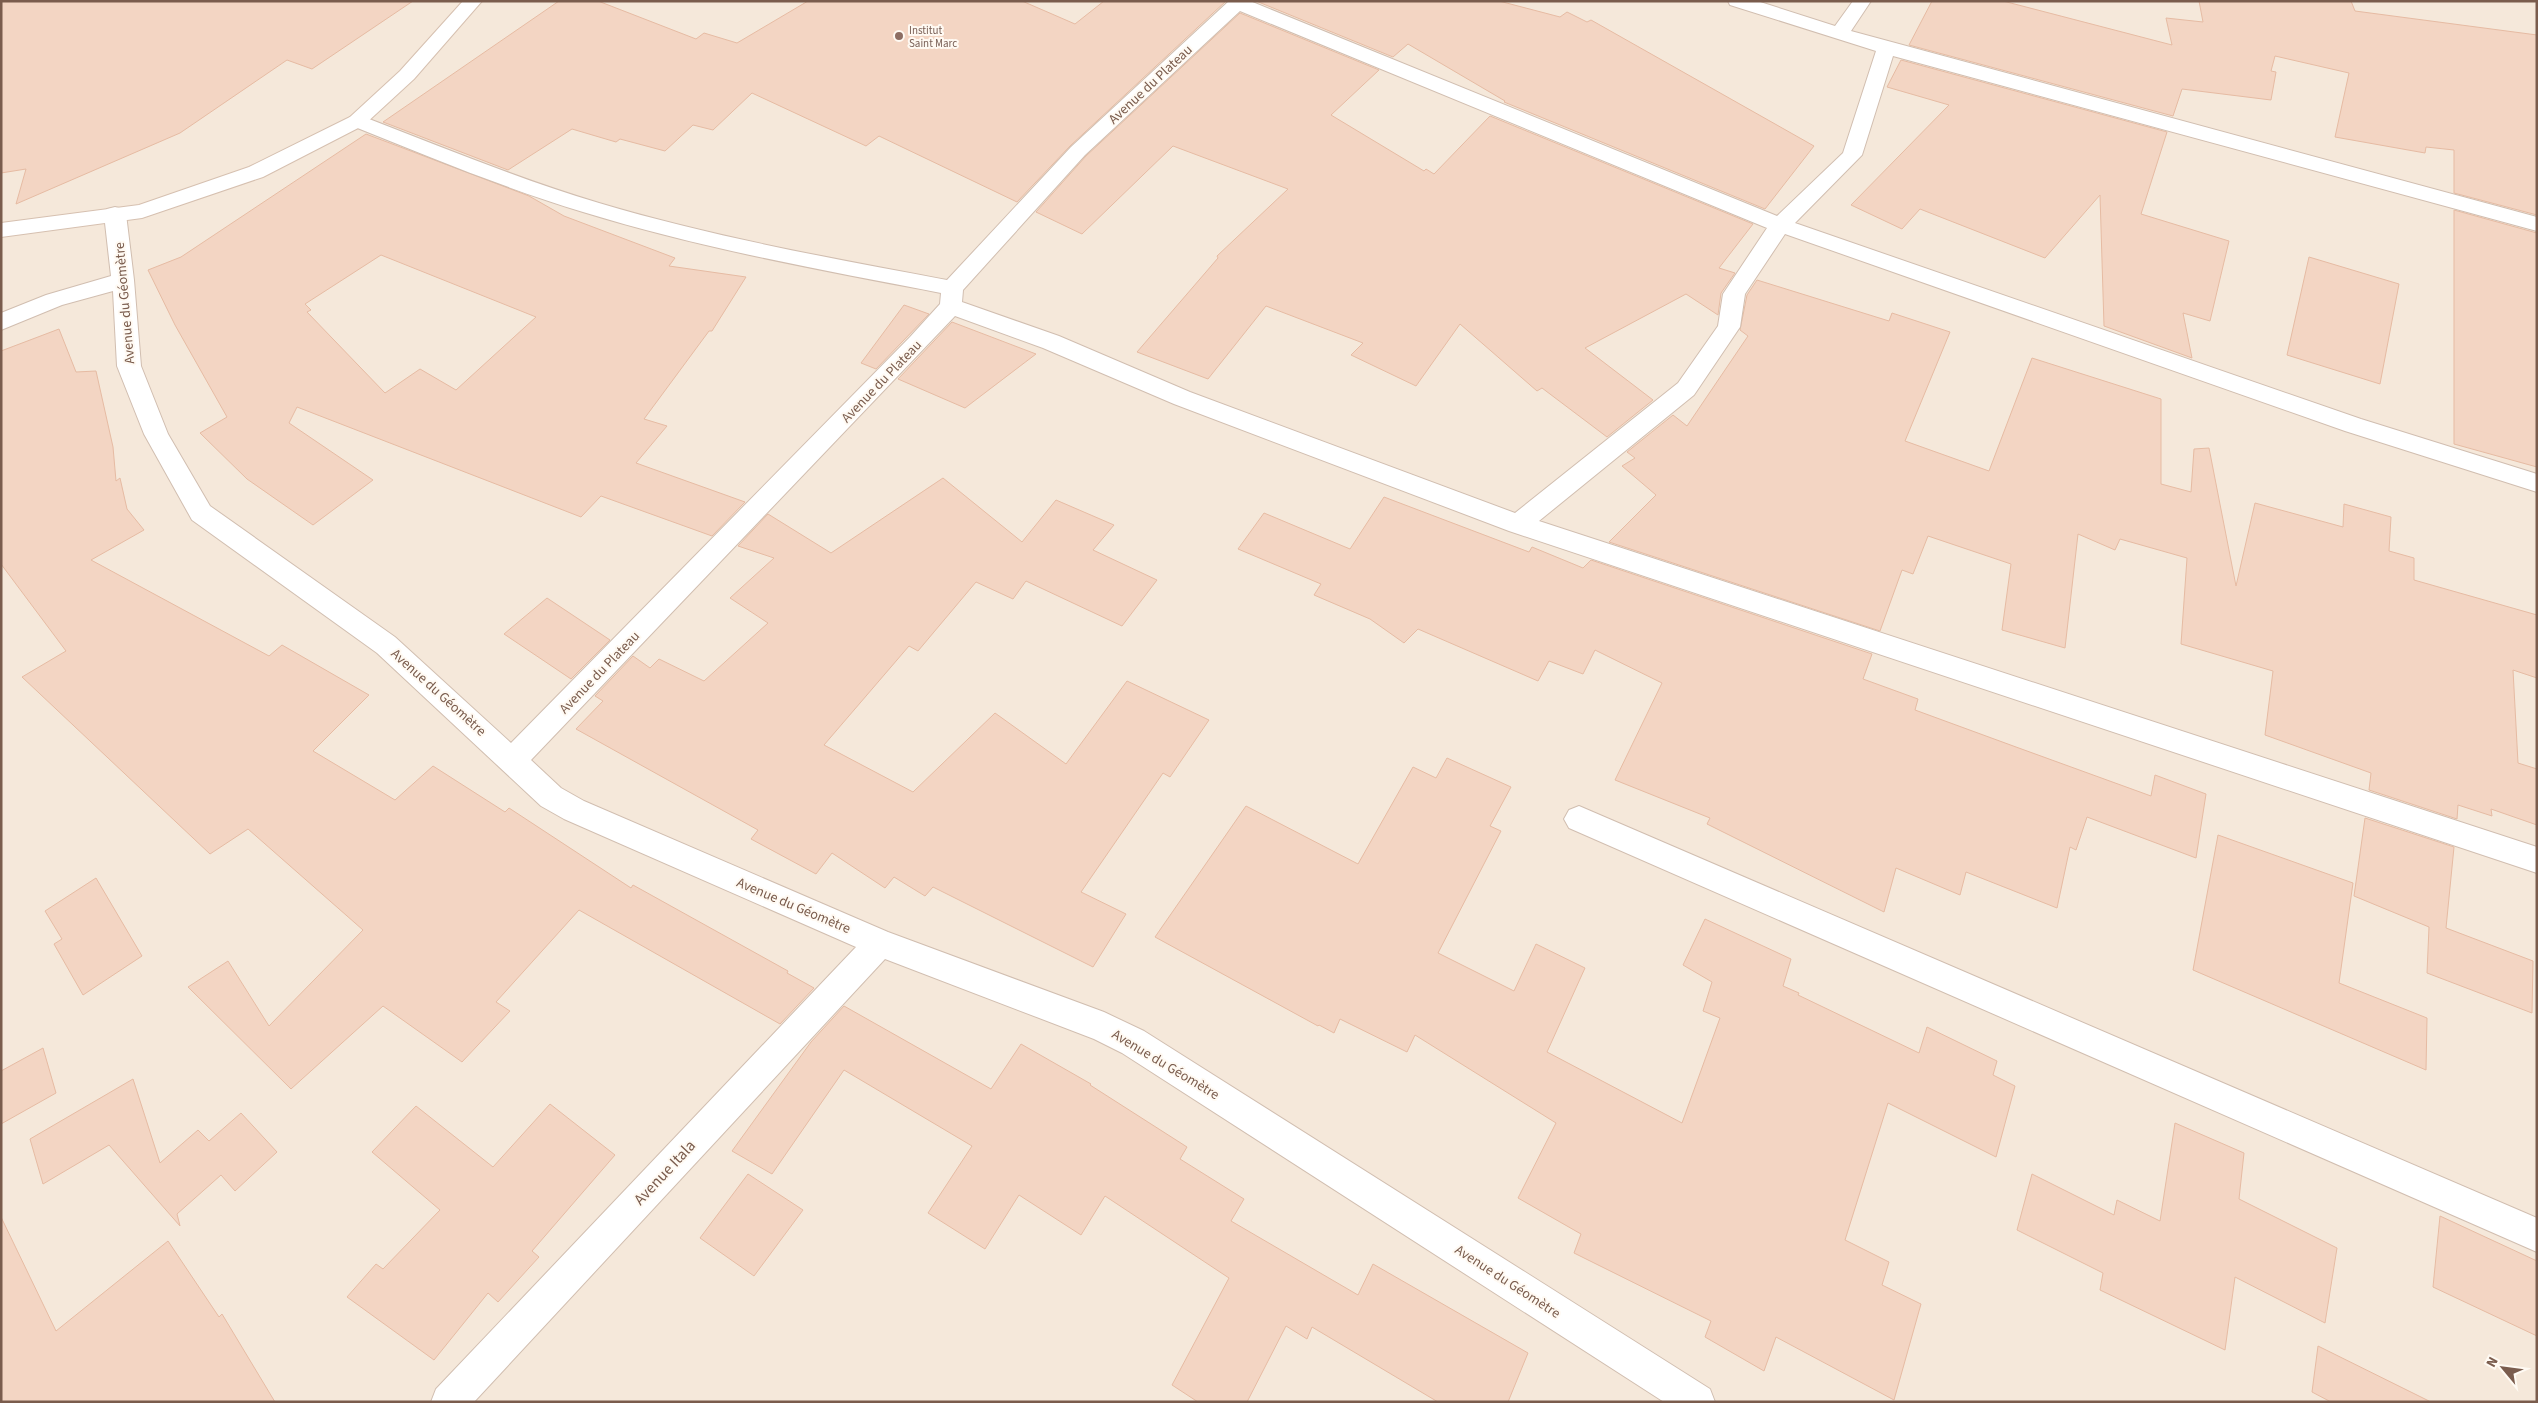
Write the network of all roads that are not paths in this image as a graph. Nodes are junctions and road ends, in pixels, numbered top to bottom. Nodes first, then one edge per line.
1 (473, 1) edge
2 (1737, 1) edge
3 (1862, 1) edge
4 (1239, 2) edge
5 (1838, 34) junction
6 (1886, 48) junction
7 (357, 121) junction
8 (116, 214) junction
9 (2537, 224) edge
10 (1780, 225) junction
11 (1, 230) edge
12 (123, 280) junction
13 (952, 297) junction
14 (1, 322) edge
15 (2537, 483) edge
16 (1518, 524) junction
17 (513, 760) junction
18 (1579, 819) dead end
19 (2537, 860) edge
20 (880, 943) junction
21 (2537, 1235) edge
22 (449, 1402) edge
23 (1697, 1402) edge

1 - 7 street
2 - 5 street
3 - 5 street
4 - 10 street
4 - 13 street, Avenue du Plateau
5 - 6 street
6 - 9 street
6 - 10 street
7 - 8 street
7 - 13 street
8 - 11 street
8 - 12 street, Avenue du Géomètre
10 - 15 street
10 - 16 street
12 - 14 street
12 - 17 street, Avenue du Géomètre
13 - 16 street
13 - 17 street, Avenue du Plateau
16 - 19 street
17 - 20 street, Avenue du Géomètre
18 - 21 street
20 - 22 street, Avenue Itala
20 - 23 street, Avenue du Géomètre

